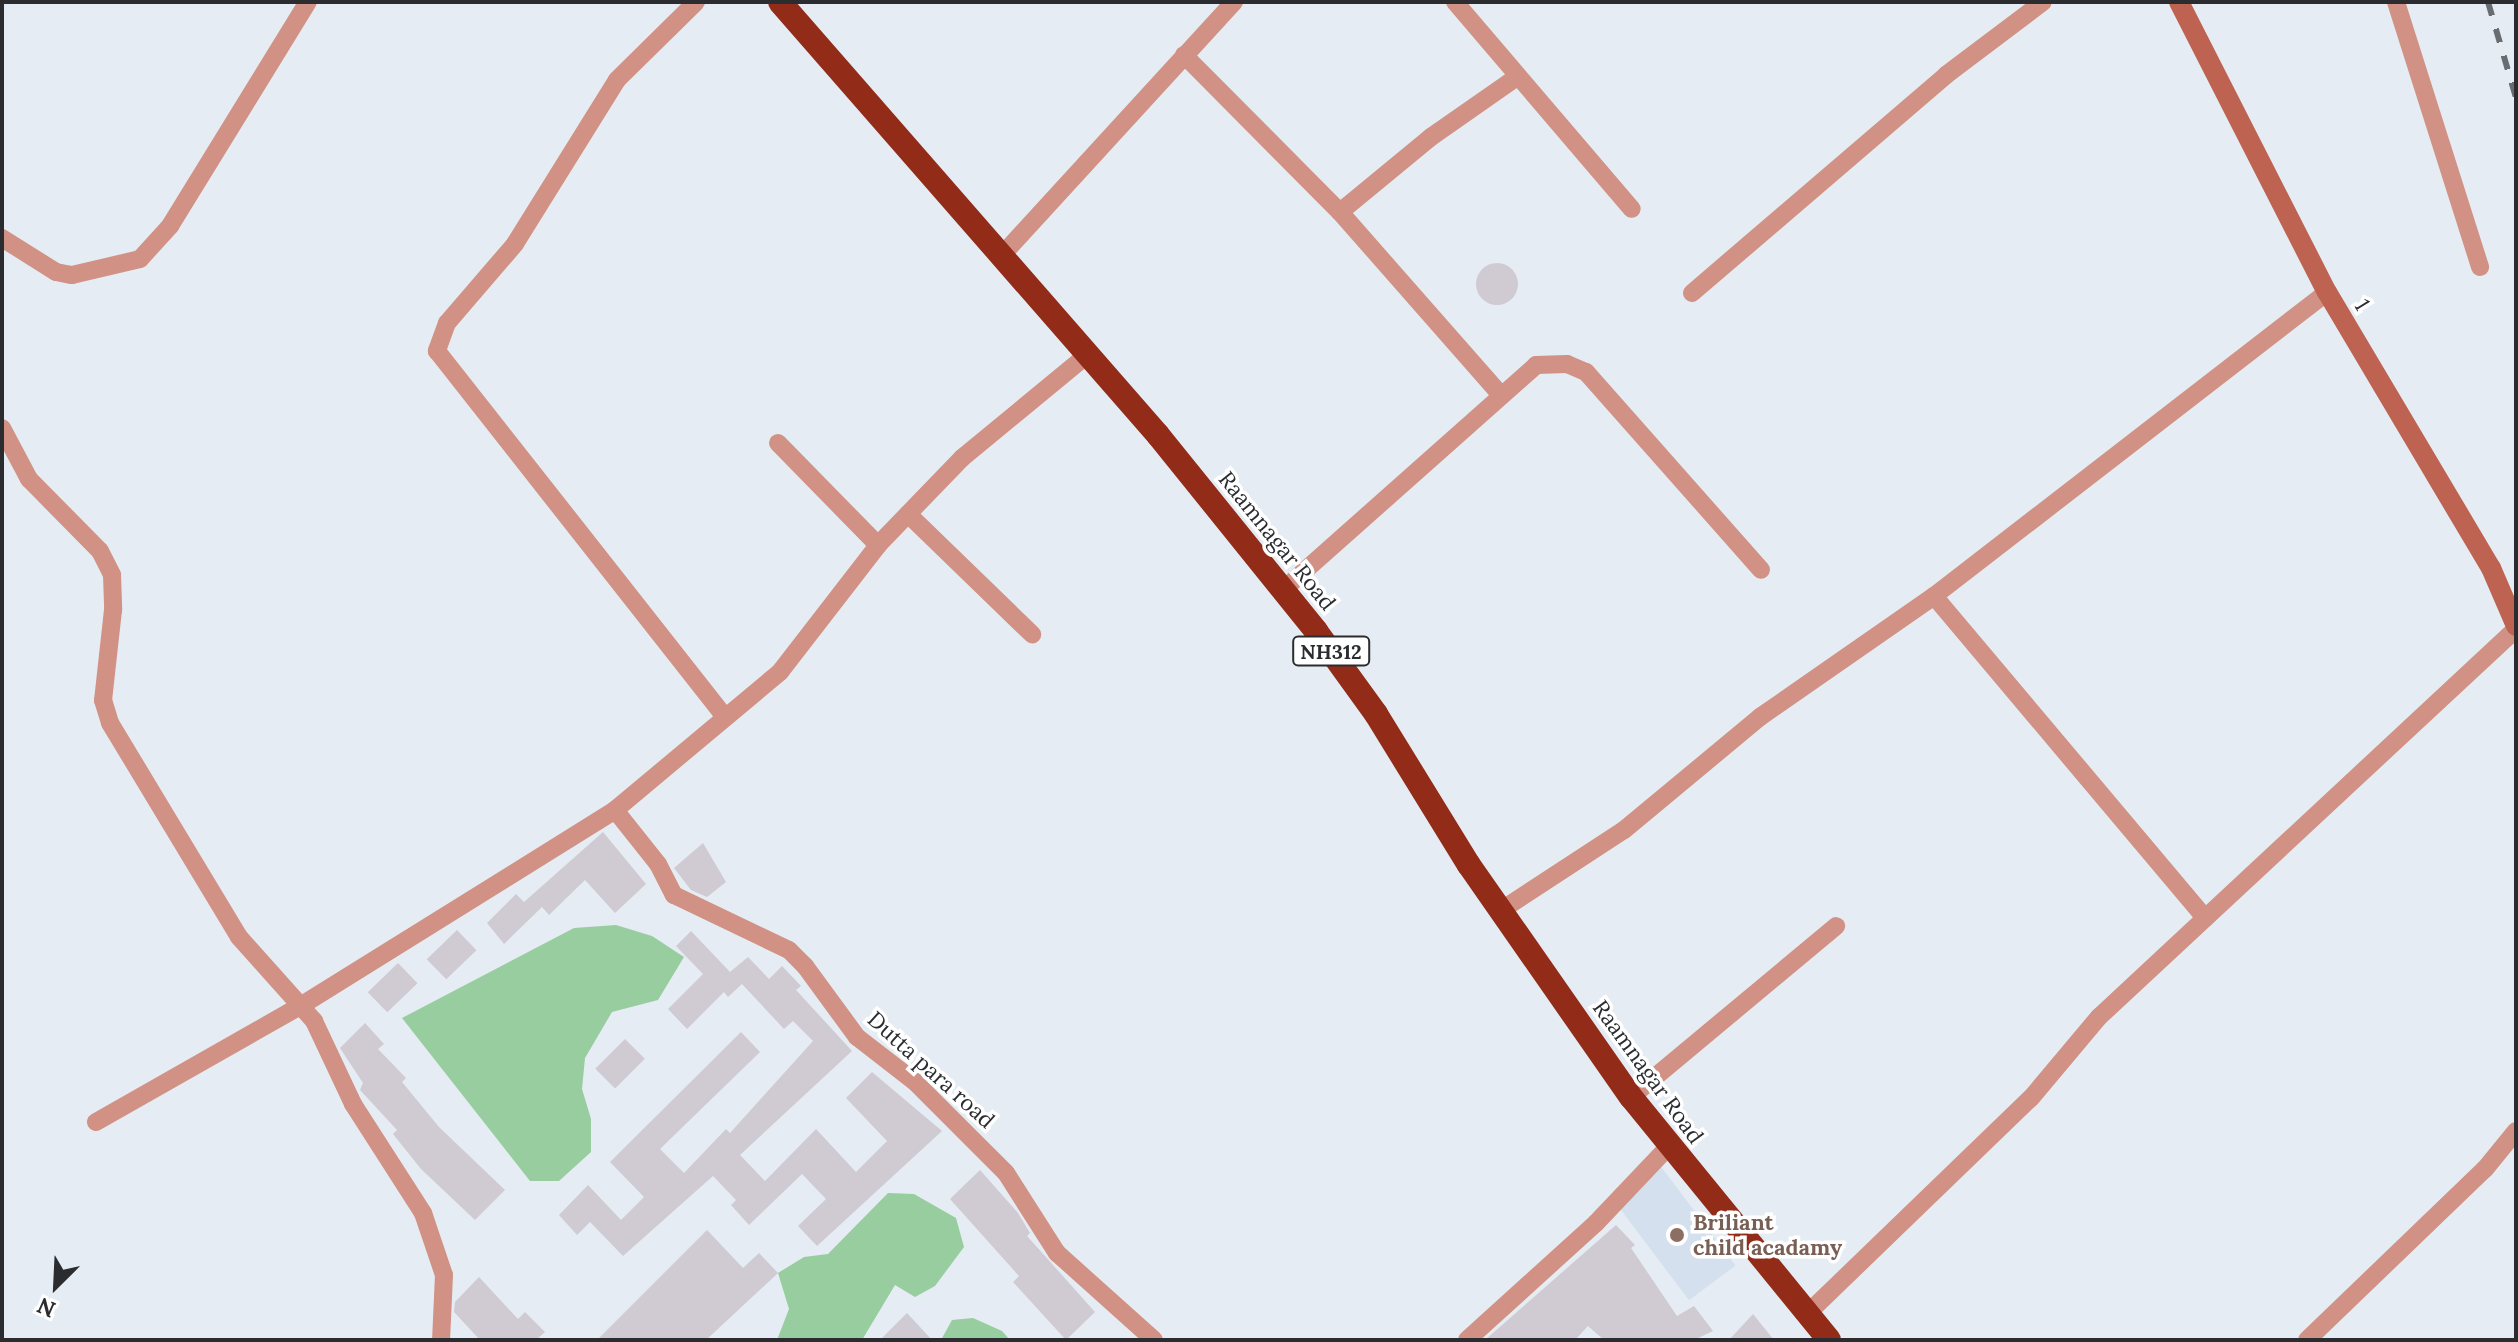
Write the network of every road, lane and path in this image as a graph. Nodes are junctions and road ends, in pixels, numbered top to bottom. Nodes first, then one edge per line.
1 (308, 2) edge
2 (696, 2) edge
3 (780, 2) edge
4 (1234, 2) edge
5 (1455, 2) edge
6 (2043, 2) edge
7 (2179, 2) edge
8 (2396, 2) edge
9 (1184, 55) junction
10 (1517, 77) junction
11 (1632, 209) dead end
12 (1340, 212) junction
13 (2, 238) edge
14 (1003, 254) junction
15 (2480, 267) dead end
16 (2327, 292) junction
17 (1692, 293) dead end
18 (1087, 355) junction
19 (1501, 395) junction
20 (2, 428) edge
21 (778, 443) dead end
22 (908, 514) junction
23 (878, 545) junction
24 (1761, 570) dead end
25 (1283, 590) junction
26 (1934, 596) junction
27 (2516, 628) edge
28 (1032, 634) dead end
29 (725, 717) junction
30 (615, 810) junction
31 (1500, 911) junction
32 (2205, 918) junction
33 (1836, 926) dead end
34 (302, 1005) junction
35 (1631, 1097) junction
36 (96, 1122) dead end
37 (2516, 1131) edge
38 (1669, 1146) junction
39 (1807, 1314) junction
40 (441, 1340) edge
41 (1154, 1340) edge
42 (1467, 1340) edge
43 (1829, 1340) edge
44 (2307, 1340) edge

1 - 13 street
2 - 29 street
3 - 14 highway, Raamnagar Road / NH312
4 - 9 street
5 - 10 street
6 - 17 street
7 - 16 street, 1
8 - 15 street
9 - 12 street
9 - 14 street
10 - 11 street
10 - 12 street
12 - 19 street
14 - 18 highway, Raamnagar Road / NH312
16 - 26 street
16 - 27 street, 1
18 - 22 street
18 - 25 highway, Raamnagar Road / NH312
19 - 24 street
19 - 25 street
20 - 34 street
21 - 23 street
22 - 23 street
22 - 28 street
23 - 29 street
25 - 31 highway, Raamnagar Road / NH312
26 - 31 street
26 - 32 street
27 - 32 street
29 - 30 street
30 - 34 street
30 - 41 street, Dutta para road
31 - 35 highway, Raamnagar Road / NH312
32 - 39 street
33 - 35 street
34 - 36 street
34 - 40 street
35 - 38 highway, Raamnagar Road / NH312
37 - 44 street
38 - 39 highway, Raamnagar Road / NH312
38 - 42 street
39 - 43 highway, Raamnagar Road / NH312

